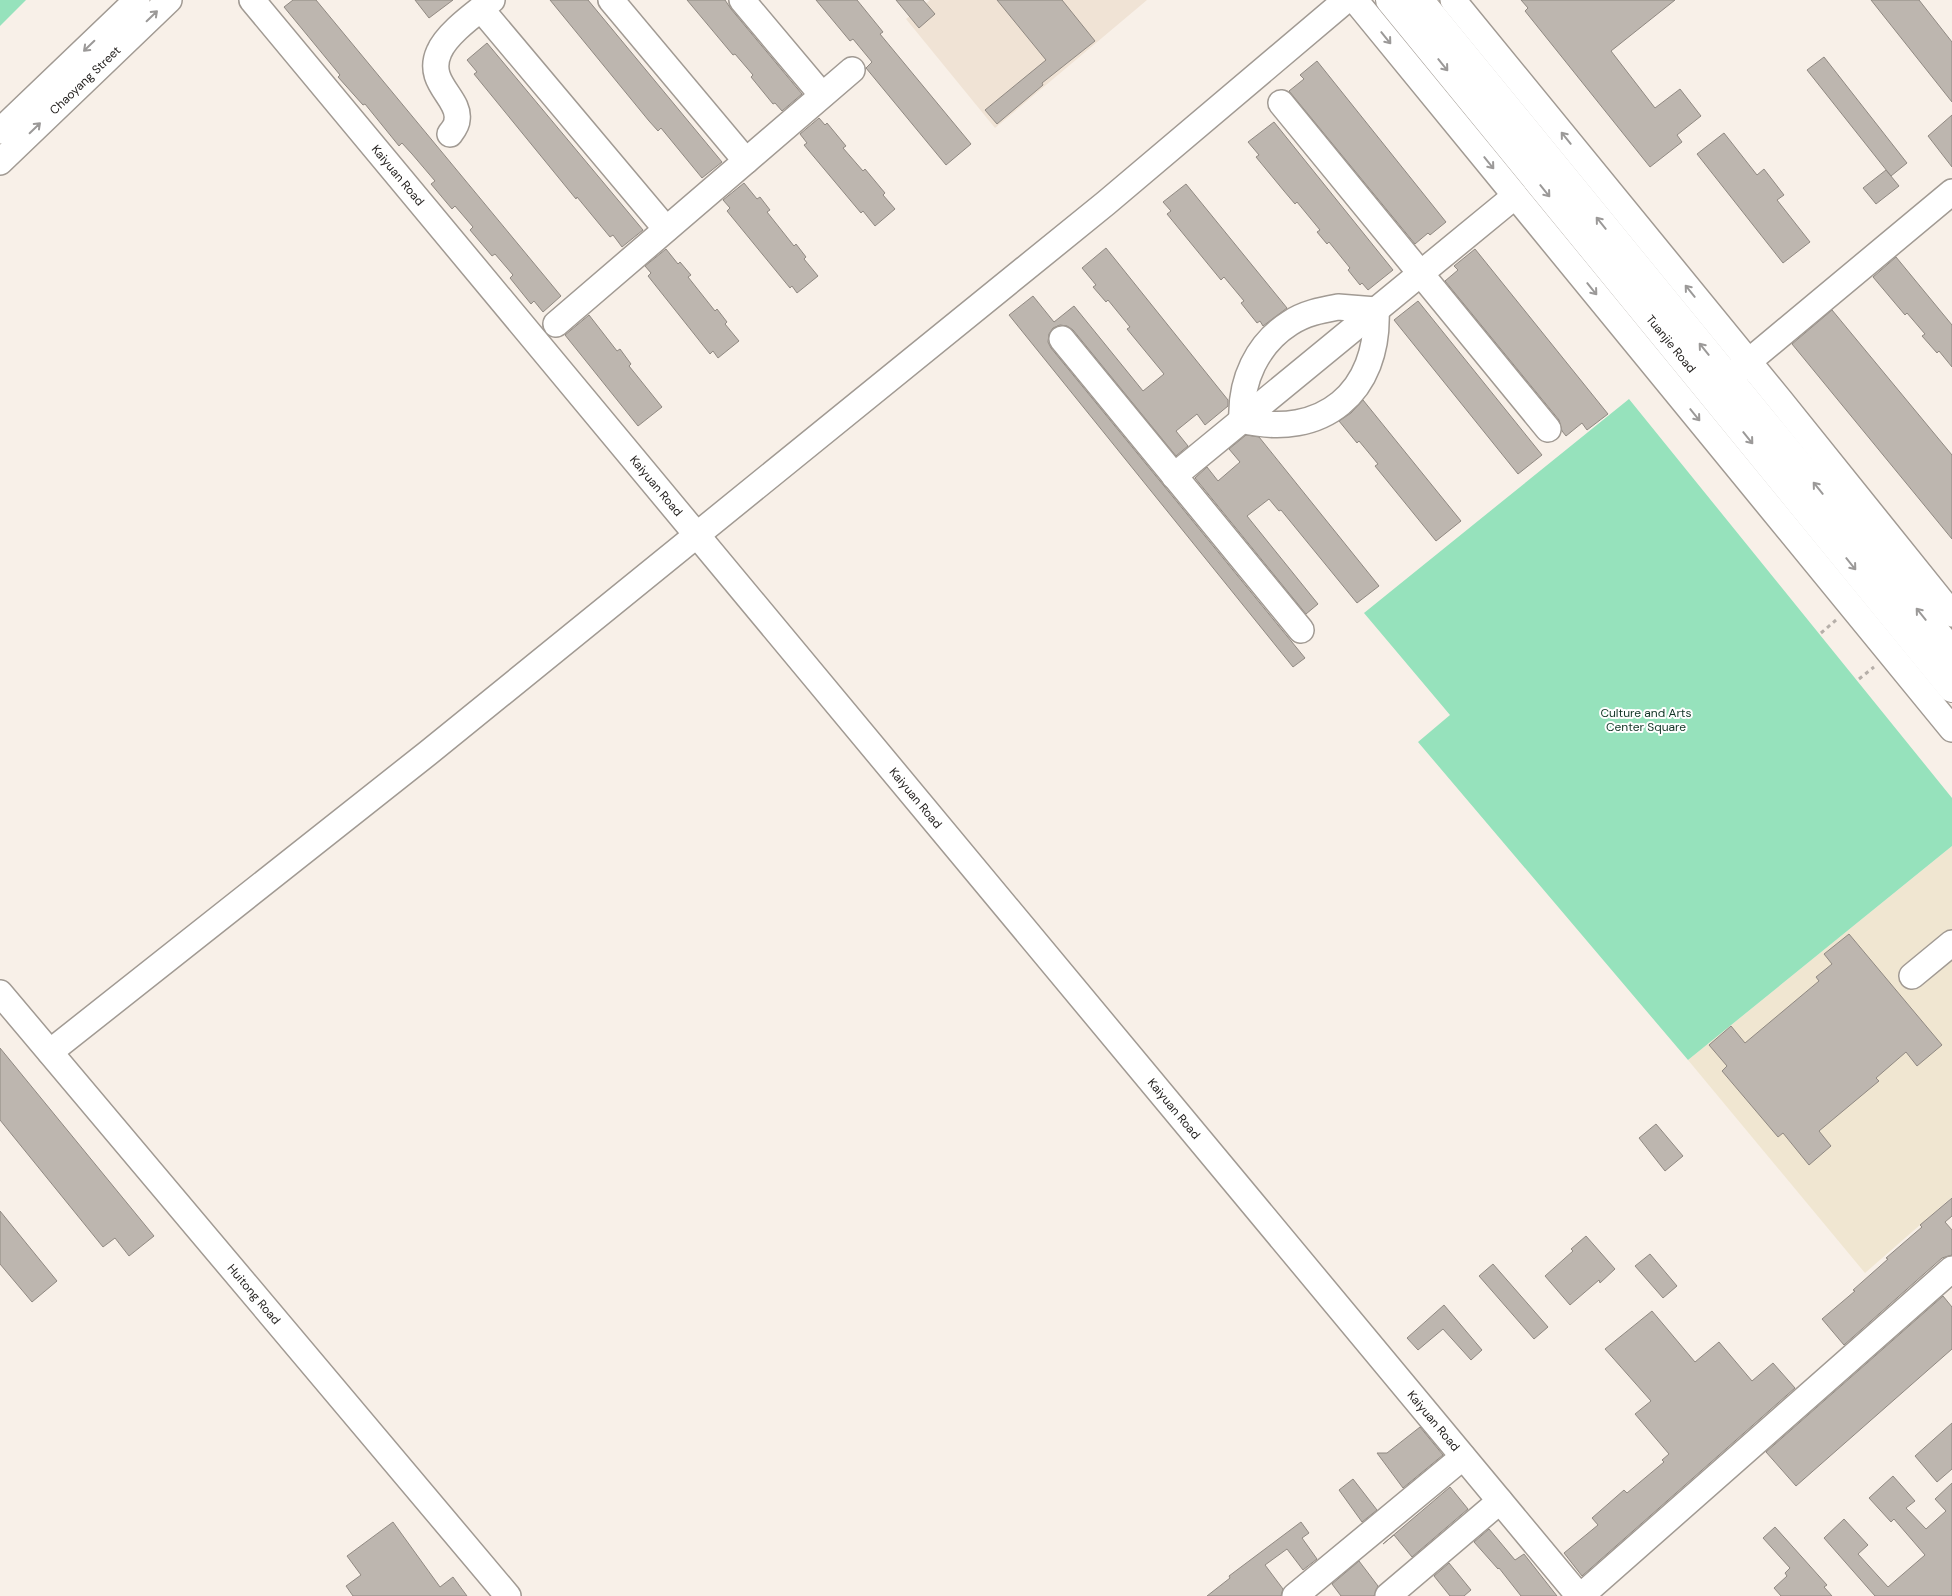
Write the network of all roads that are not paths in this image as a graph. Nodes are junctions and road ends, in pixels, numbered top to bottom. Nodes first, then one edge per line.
1 (137, 0) edge
2 (169, 0) edge
3 (252, 0) edge
4 (611, 0) edge
5 (742, 0) edge
6 (1346, 0) edge
7 (1355, 0) edge
8 (1390, 0) edge
9 (1419, 0) edge
10 (1453, 0) edge
11 (486, 5) edge
12 (852, 70) dead end
13 (822, 95) junction
14 (1281, 103) dead end
15 (0, 131) edge
16 (450, 134) dead end
17 (746, 161) junction
18 (0, 162) edge
19 (1952, 192) edge
20 (1515, 196) junction
21 (666, 229) junction
22 (1420, 273) junction
23 (1376, 310) junction
24 (556, 324) dead end
25 (1062, 339) dead end
26 (1738, 370) junction
27 (1242, 420) junction
28 (1548, 429) dead end
29 (1174, 476) junction
30 (697, 535) junction
31 (1952, 614) edge
32 (1301, 630) dead end
33 (1952, 652) edge
34 (1952, 688) edge
35 (1952, 729) edge
36 (1952, 943) edge
37 (1912, 976) dead end
38 (0, 993) edge
39 (50, 1052) junction
40 (1952, 1269) edge
41 (1463, 1458) junction
42 (1500, 1502) junction
43 (508, 1596) edge
44 (1295, 1596) edge
45 (1388, 1596) edge
46 (1580, 1596) edge

1 -> 15 street, Chaoyang Street
18 -> 2 street, Chaoyang Street
3 - 30 street, Kaiyuan Road
4 - 17 street
5 - 13 street
6 - 30 street
7 -> 20 street
8 -> 34 main road, Tuanjie Road
26 -> 9 main road, Tuanjie Road
26 -> 10 street
11 - 16 street
11 - 21 street
12 - 13 street
13 - 17 street
14 - 22 street
17 - 21 street
19 - 26 street
20 - 22 street
20 -> 35 street
21 - 24 street
22 - 23 street
22 - 28 street
23 - 27 street
23 - 27 street
23 - 27 street
25 - 29 street
26 - 31 street
33 -> 26 main road, Tuanjie Road
27 - 29 street
29 - 32 street
30 - 39 street
30 - 41 street, Kaiyuan Road
36 - 37 street
38 - 39 street, Huitong Road
39 - 43 street, Huitong Road
40 - 46 street
41 - 42 street, Kaiyuan Road
41 - 44 street
42 - 45 street
42 - 46 street, Kaiyuan Road

